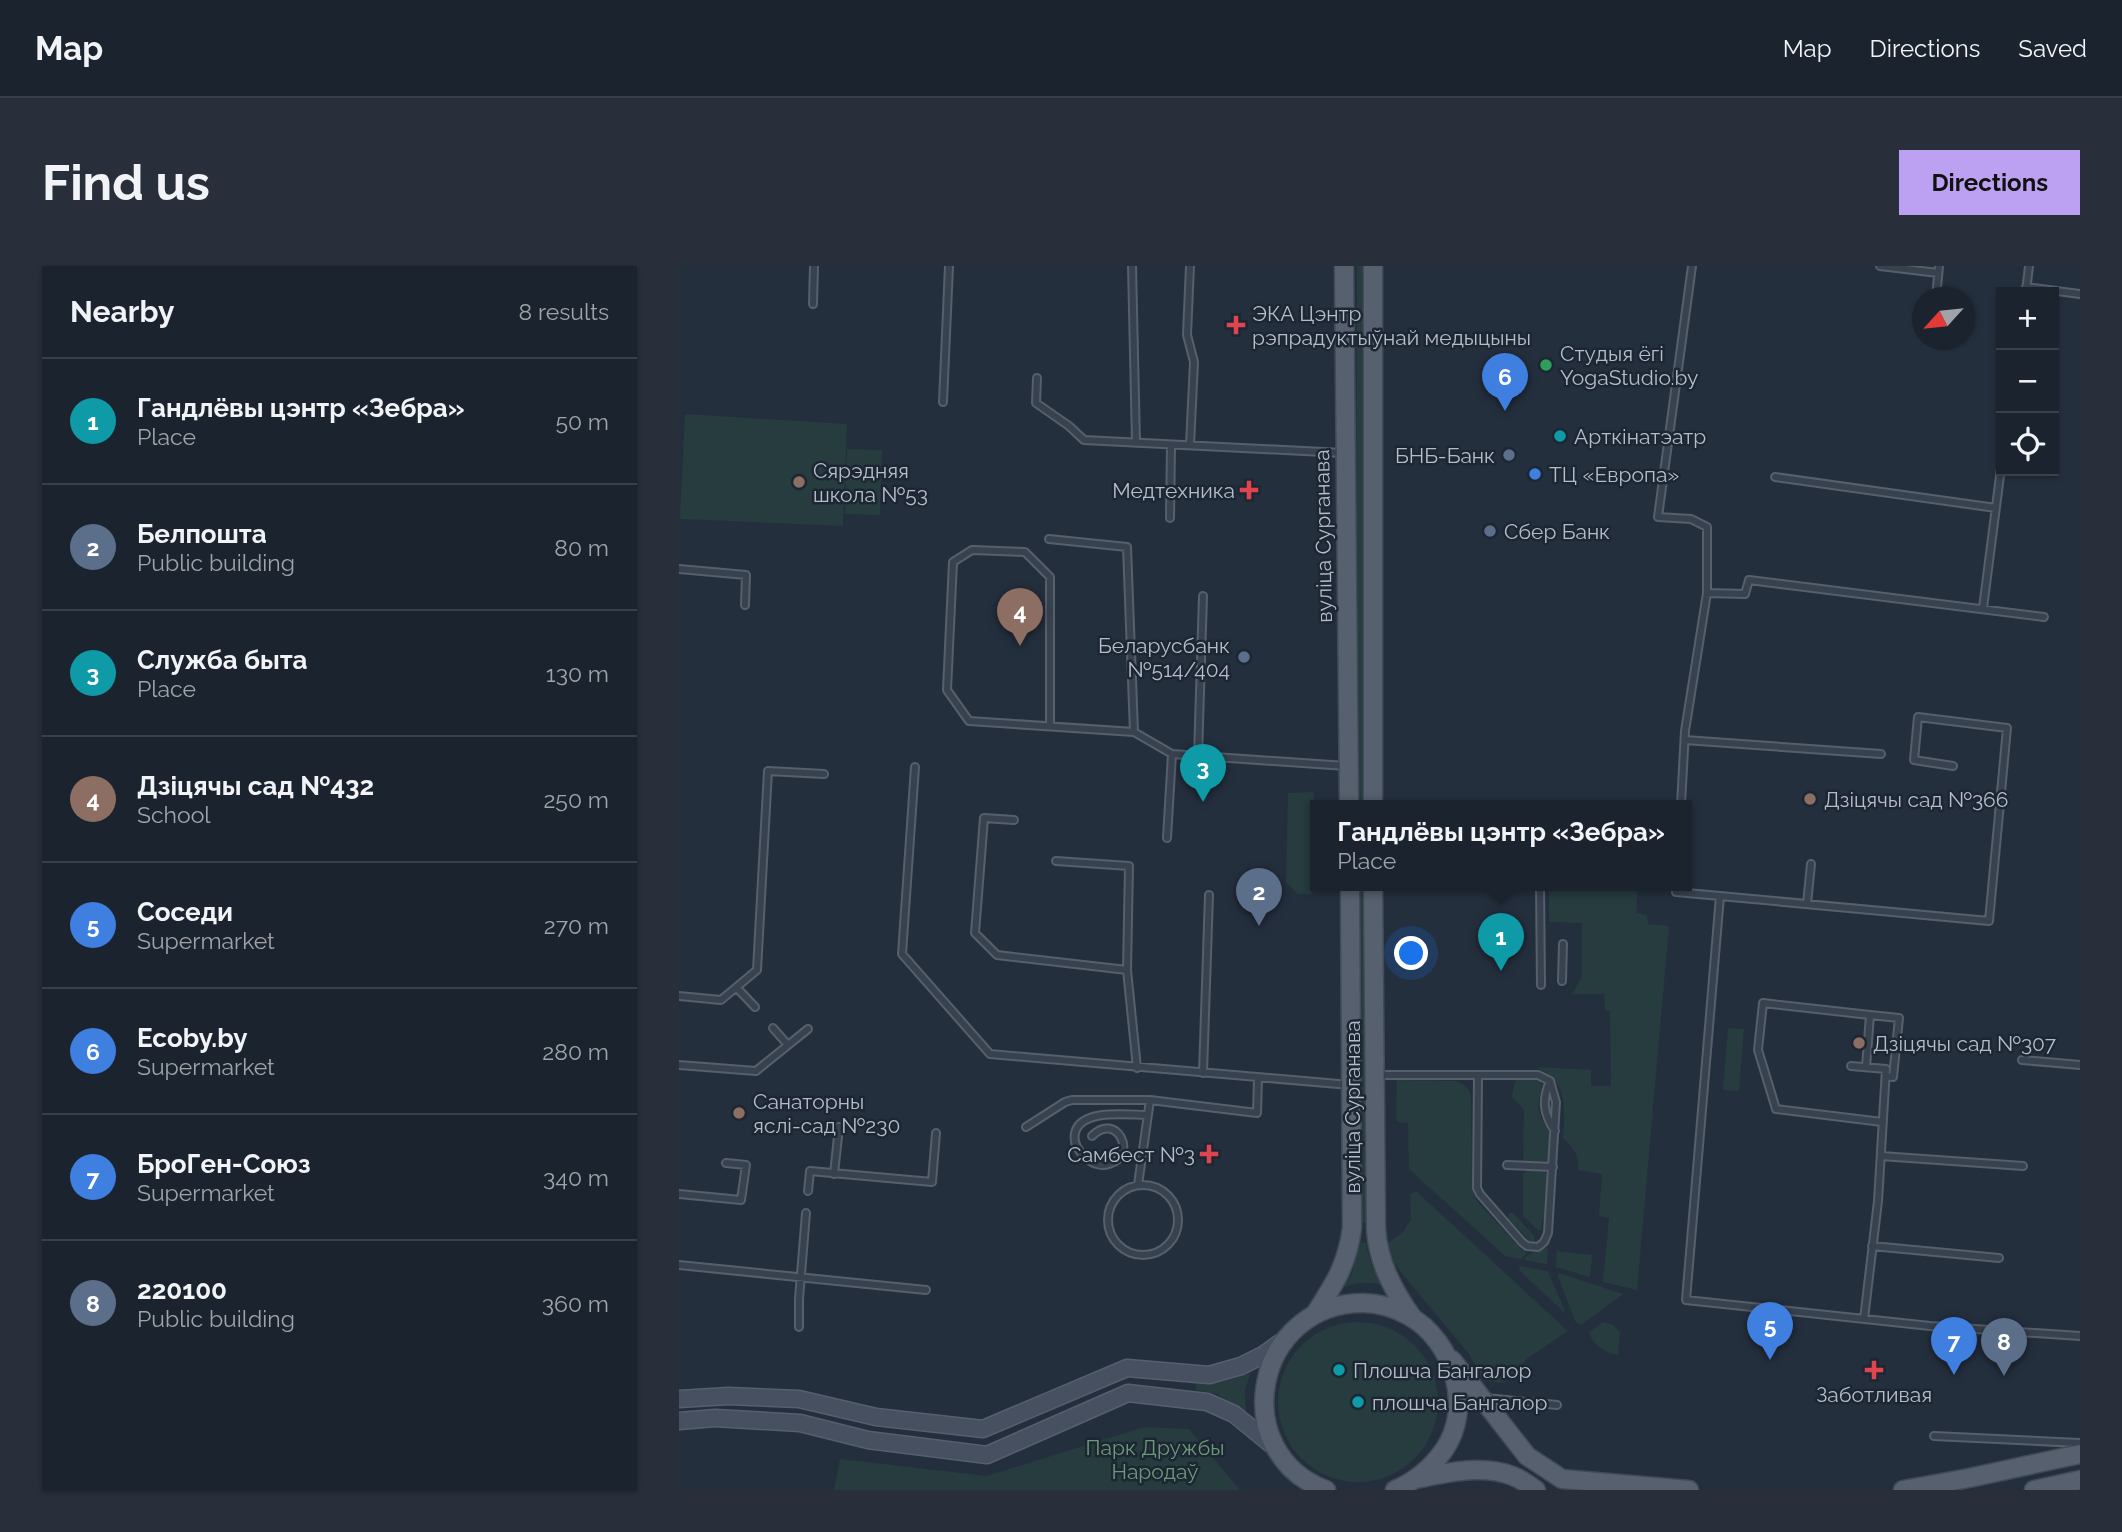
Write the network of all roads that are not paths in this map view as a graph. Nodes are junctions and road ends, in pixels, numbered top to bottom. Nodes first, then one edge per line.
1 (814, 266) edge
2 (949, 266) edge
3 (1132, 266) edge
4 (1190, 266) edge
5 (1344, 266) edge
6 (1373, 266) edge
7 (1692, 266) edge
8 (1880, 266) edge
9 (2029, 266) edge
10 (1939, 270) edge
11 (2026, 287) edge
12 (2059, 292) edge
13 (2080, 294) edge
14 (813, 304) dead end
15 (1037, 378) dead end
16 (943, 402) dead end
17 (1136, 443) junction
18 (1171, 444) junction
19 (1190, 446) junction
20 (1345, 453) junction
21 (2000, 476) edge
22 (1775, 477) dead end
23 (1996, 508) junction
24 (1170, 518) dead end
25 (1049, 539) dead end
26 (679, 569) edge
27 (1707, 593) junction
28 (1203, 596) dead end
29 (745, 605) dead end
30 (1983, 608) junction
31 (2045, 617) dead end
32 (1050, 726) junction
33 (1134, 732) junction
34 (1685, 740) junction
35 (1172, 754) junction
36 (1881, 754) dead end
37 (1198, 756) junction
38 (1348, 766) junction
39 (1953, 766) dead end
40 (915, 767) dead end
41 (824, 774) dead end
42 (1349, 800) edge
43 (1373, 800) edge
44 (1681, 800) edge
45 (1014, 820) dead end
46 (1167, 838) dead end
47 (1056, 861) dead end
48 (1811, 864) dead end
49 (1350, 891) edge
50 (1373, 891) edge
51 (1540, 891) edge
52 (1676, 891) edge
53 (1209, 895) dead end
54 (1720, 896) junction
55 (1807, 904) junction
56 (1563, 944) dead end
57 (1127, 970) junction
58 (1562, 981) dead end
59 (1541, 985) dead end
60 (737, 988) junction
61 (679, 996) edge
62 (755, 1007) dead end
63 (1870, 1015) junction
64 (773, 1028) dead end
65 (808, 1029) dead end
66 (788, 1045) junction
67 (2022, 1060) dead end
68 (679, 1065) edge
69 (2080, 1065) edge
70 (1851, 1066) dead end
71 (1866, 1067) junction
72 (1137, 1068) junction
73 (1203, 1073) junction
74 (1375, 1075) junction
75 (1478, 1075) junction
76 (1886, 1076) junction
77 (1258, 1078) junction
78 (1550, 1081) junction
79 (1352, 1085) junction
80 (1150, 1100) junction
81 (1148, 1115) junction
82 (1882, 1122) junction
83 (839, 1126) dead end
84 (1026, 1127) dead end
85 (1555, 1131) junction
86 (936, 1133) dead end
87 (1092, 1136) dead end
88 (1881, 1156) junction
89 (726, 1163) dead end
90 (1507, 1166) dead end
91 (2023, 1166) dead end
92 (1553, 1167) junction
93 (834, 1174) junction
94 (1138, 1185) junction
95 (808, 1191) dead end
96 (679, 1194) edge
97 (806, 1213) dead end
98 (1872, 1246) junction
99 (1999, 1258) dead end
100 (679, 1265) edge
101 (801, 1277) junction
102 (926, 1290) dead end
103 (1315, 1314) junction
104 (1413, 1318) junction
105 (1864, 1320) junction
106 (799, 1326) dead end
107 (2080, 1336) edge
108 (1284, 1340) junction
109 (1437, 1340) junction
110 (1483, 1397) junction
111 (679, 1399) edge
112 (1557, 1405) dead end
113 (679, 1420) edge
114 (1934, 1436) dead end
115 (2080, 1443) edge
116 (1278, 1450) junction
117 (2080, 1454) edge
118 (1299, 1474) junction
119 (2080, 1480) edge
120 (1407, 1486) edge
121 (1309, 1490) edge
122 (1326, 1490) edge
123 (1536, 1490) edge
124 (1689, 1490) edge
125 (1903, 1490) edge
126 (2034, 1490) edge

1 - 14 lane
2 - 16 lane
3 - 17 lane
4 - 19 lane
5 - 20 main road, вуліца Сурганава
6 - 43 main road
7 - 27 lane
8 - 10 lane
9 - 11 lane
12 - 13 lane
15 - 17 lane
17 - 18 lane
18 - 19 lane
18 - 24 lane
19 - 20 lane
20 - 38 main road, вуліца Сурганава
21 - 23 lane
22 - 23 lane
23 - 30 lane
25 - 33 lane
26 - 29 lane
27 - 30 lane
27 - 34 lane
28 - 37 lane
30 - 31 lane
32 - 32 lane
32 - 33 lane
33 - 35 lane
34 - 36 lane
34 - 44 lane
35 - 37 lane
35 - 46 lane
37 - 38 lane
38 - 42 main road, вуліца Сурганава
39 - 55 lane
40 - 72 lane
41 - 60 lane
45 - 57 lane
47 - 57 lane
48 - 55 lane
49 - 79 main road, вуліца Сурганава
50 - 74 main road, вуліца Сурганава
51 - 59 lane
52 - 54 lane
53 - 73 lane
54 - 55 lane
54 - 105 lane
56 - 58 lane
57 - 72 lane
60 - 61 lane
60 - 62 lane
63 - 71 lane
63 - 76 lane
63 - 82 lane
64 - 66 lane
65 - 66 lane
66 - 68 lane
67 - 69 lane
70 - 71 lane
71 - 76 lane
72 - 73 lane
73 - 77 lane
74 - 75 lane
74 - 104 main road, вуліца Сурганава
75 - 78 lane
75 - 92 lane
76 - 82 lane
77 - 79 lane
77 - 80 lane
78 - 85 lane
78 - 85 lane
79 - 103 main road, вуліца Сурганава
80 - 81 lane
80 - 84 lane
81 - 87 lane
81 - 94 lane
82 - 88 lane
83 - 93 lane
85 - 92 lane
86 - 93 lane
88 - 91 lane
88 - 98 lane
89 - 96 lane
90 - 92 lane
93 - 95 lane
94 - 94 lane
97 - 101 lane
98 - 99 lane
98 - 105 lane
100 - 101 lane
101 - 102 lane
101 - 106 lane
103 - 104 main road
103 - 108 main road
104 - 109 main road
105 - 107 lane
108 - 111 main road
108 - 116 main road
109 - 110 main road
109 - 120 main road
110 - 112 lane
110 - 124 main road
113 - 116 main road
114 - 115 lane
116 - 118 main road
117 - 125 main road
118 - 121 main road
118 - 122 main road
119 - 126 main road
120 - 123 main road

